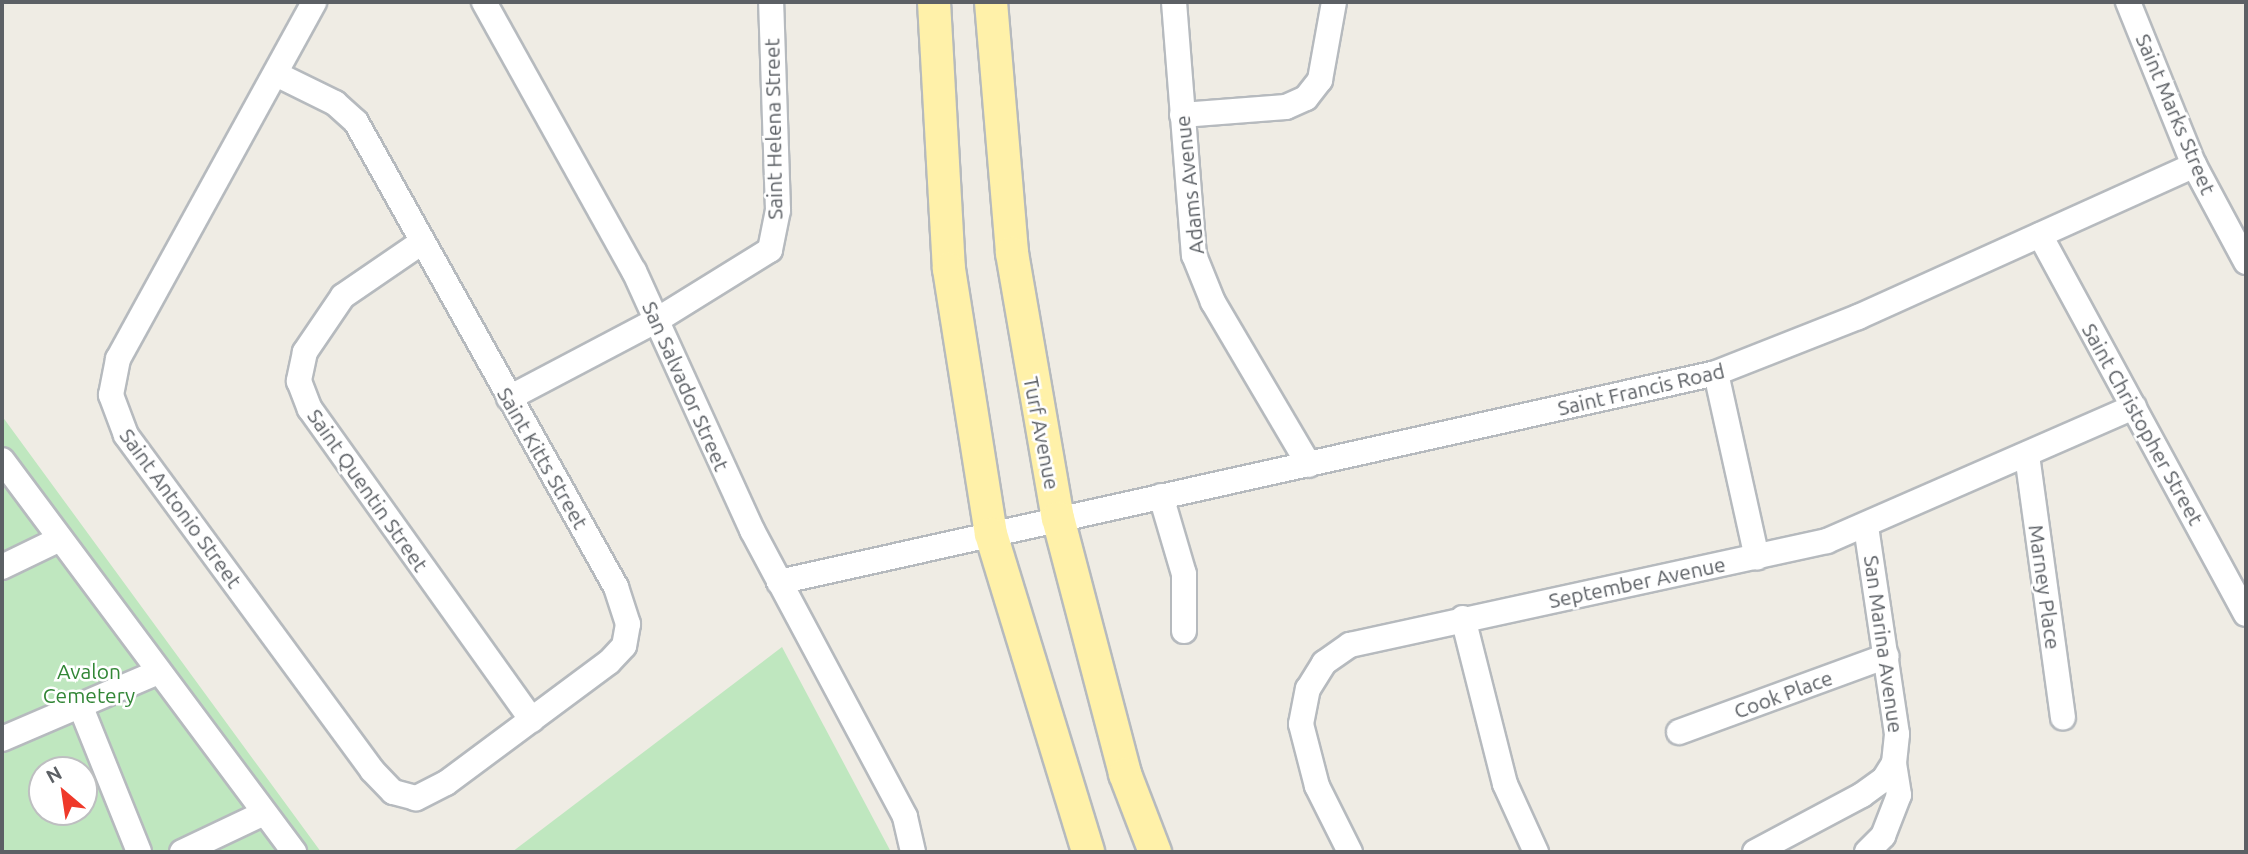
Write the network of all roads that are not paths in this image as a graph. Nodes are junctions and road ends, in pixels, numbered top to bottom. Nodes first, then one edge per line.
1 (314, 2) edge
2 (484, 2) edge
3 (771, 2) edge
4 (934, 2) edge
5 (991, 2) edge
6 (1174, 2) edge
7 (1334, 2) edge
8 (2128, 2) edge
9 (276, 74) junction
10 (1182, 115) junction
11 (2194, 164) junction
12 (2040, 235) junction
13 (422, 242) junction
14 (2246, 262) edge
15 (657, 320) junction
16 (1716, 373) junction
17 (509, 398) junction
18 (2134, 407) junction
19 (2027, 455) junction
20 (2, 460) edge
21 (1309, 465) junction
22 (1161, 496) junction
23 (1058, 518) junction
24 (1866, 526) junction
25 (991, 534) junction
26 (60, 539) junction
27 (1757, 558) junction
28 (2, 567) edge
29 (779, 582) junction
30 (2246, 614) edge
31 (1463, 618) junction
32 (1184, 631) dead end
33 (1887, 656) junction
34 (158, 672) junction
35 (80, 705) junction
36 (2063, 718) dead end
37 (532, 720) junction
38 (1679, 732) dead end
39 (2, 739) edge
40 (1894, 764) junction
41 (406, 797) joint
42 (264, 813) junction
43 (139, 852) edge
44 (182, 852) edge
45 (293, 852) edge
46 (913, 852) edge
47 (1088, 852) edge
48 (1155, 852) edge
49 (1350, 852) edge
50 (1536, 852) edge
51 (1755, 852) edge
52 (1867, 852) edge

1 - 9 street, Saint Antonio Street
2 - 15 street, San Salvador Street
3 - 15 street, Saint Helena Street
4 - 25 main road
5 - 23 main road, Turf Avenue
6 - 10 street, Adams Avenue
7 - 10 street
8 - 11 street, Saint Marks Street
9 - 13 street, Saint Kitts Street
9 - 41 street, Saint Antonio Street
10 - 21 street, Adams Avenue
11 - 12 street, Saint Francis Road
11 - 14 street, Saint Marks Street
12 - 16 street, Saint Francis Road
12 - 18 street, Saint Christopher Street
13 - 17 street, Saint Kitts Street
13 - 37 street, Saint Quentin Street
15 - 17 street, Saint Helena Street
15 - 29 street, San Salvador Street
16 - 21 street, Saint Francis Road
16 - 27 street
17 - 37 street, Saint Kitts Street
18 - 19 street, September Avenue
18 - 30 street, Saint Christopher Street
19 - 24 street, September Avenue
19 - 36 street, Marney Place
20 - 26 street
21 - 22 street, Saint Francis Road
22 - 23 street, Saint Francis Road
22 - 32 street
23 - 25 street, Saint Francis Road
23 - 48 main road, Turf Avenue
24 - 27 street, September Avenue
24 - 33 street, San Marina Avenue
25 - 29 street
25 - 47 main road
26 - 28 street
26 - 34 street
27 - 31 street, September Avenue
29 - 46 street, San Salvador Street
31 - 49 street, September Avenue
31 - 50 street
33 - 38 street, Cook Place
33 - 40 street, San Marina Avenue
34 - 35 street
34 - 42 street
35 - 39 street
35 - 43 street
37 - 41 street, Saint Kitts Street
40 - 51 street, San Marina Avenue
40 - 52 street
42 - 44 street
42 - 45 street

